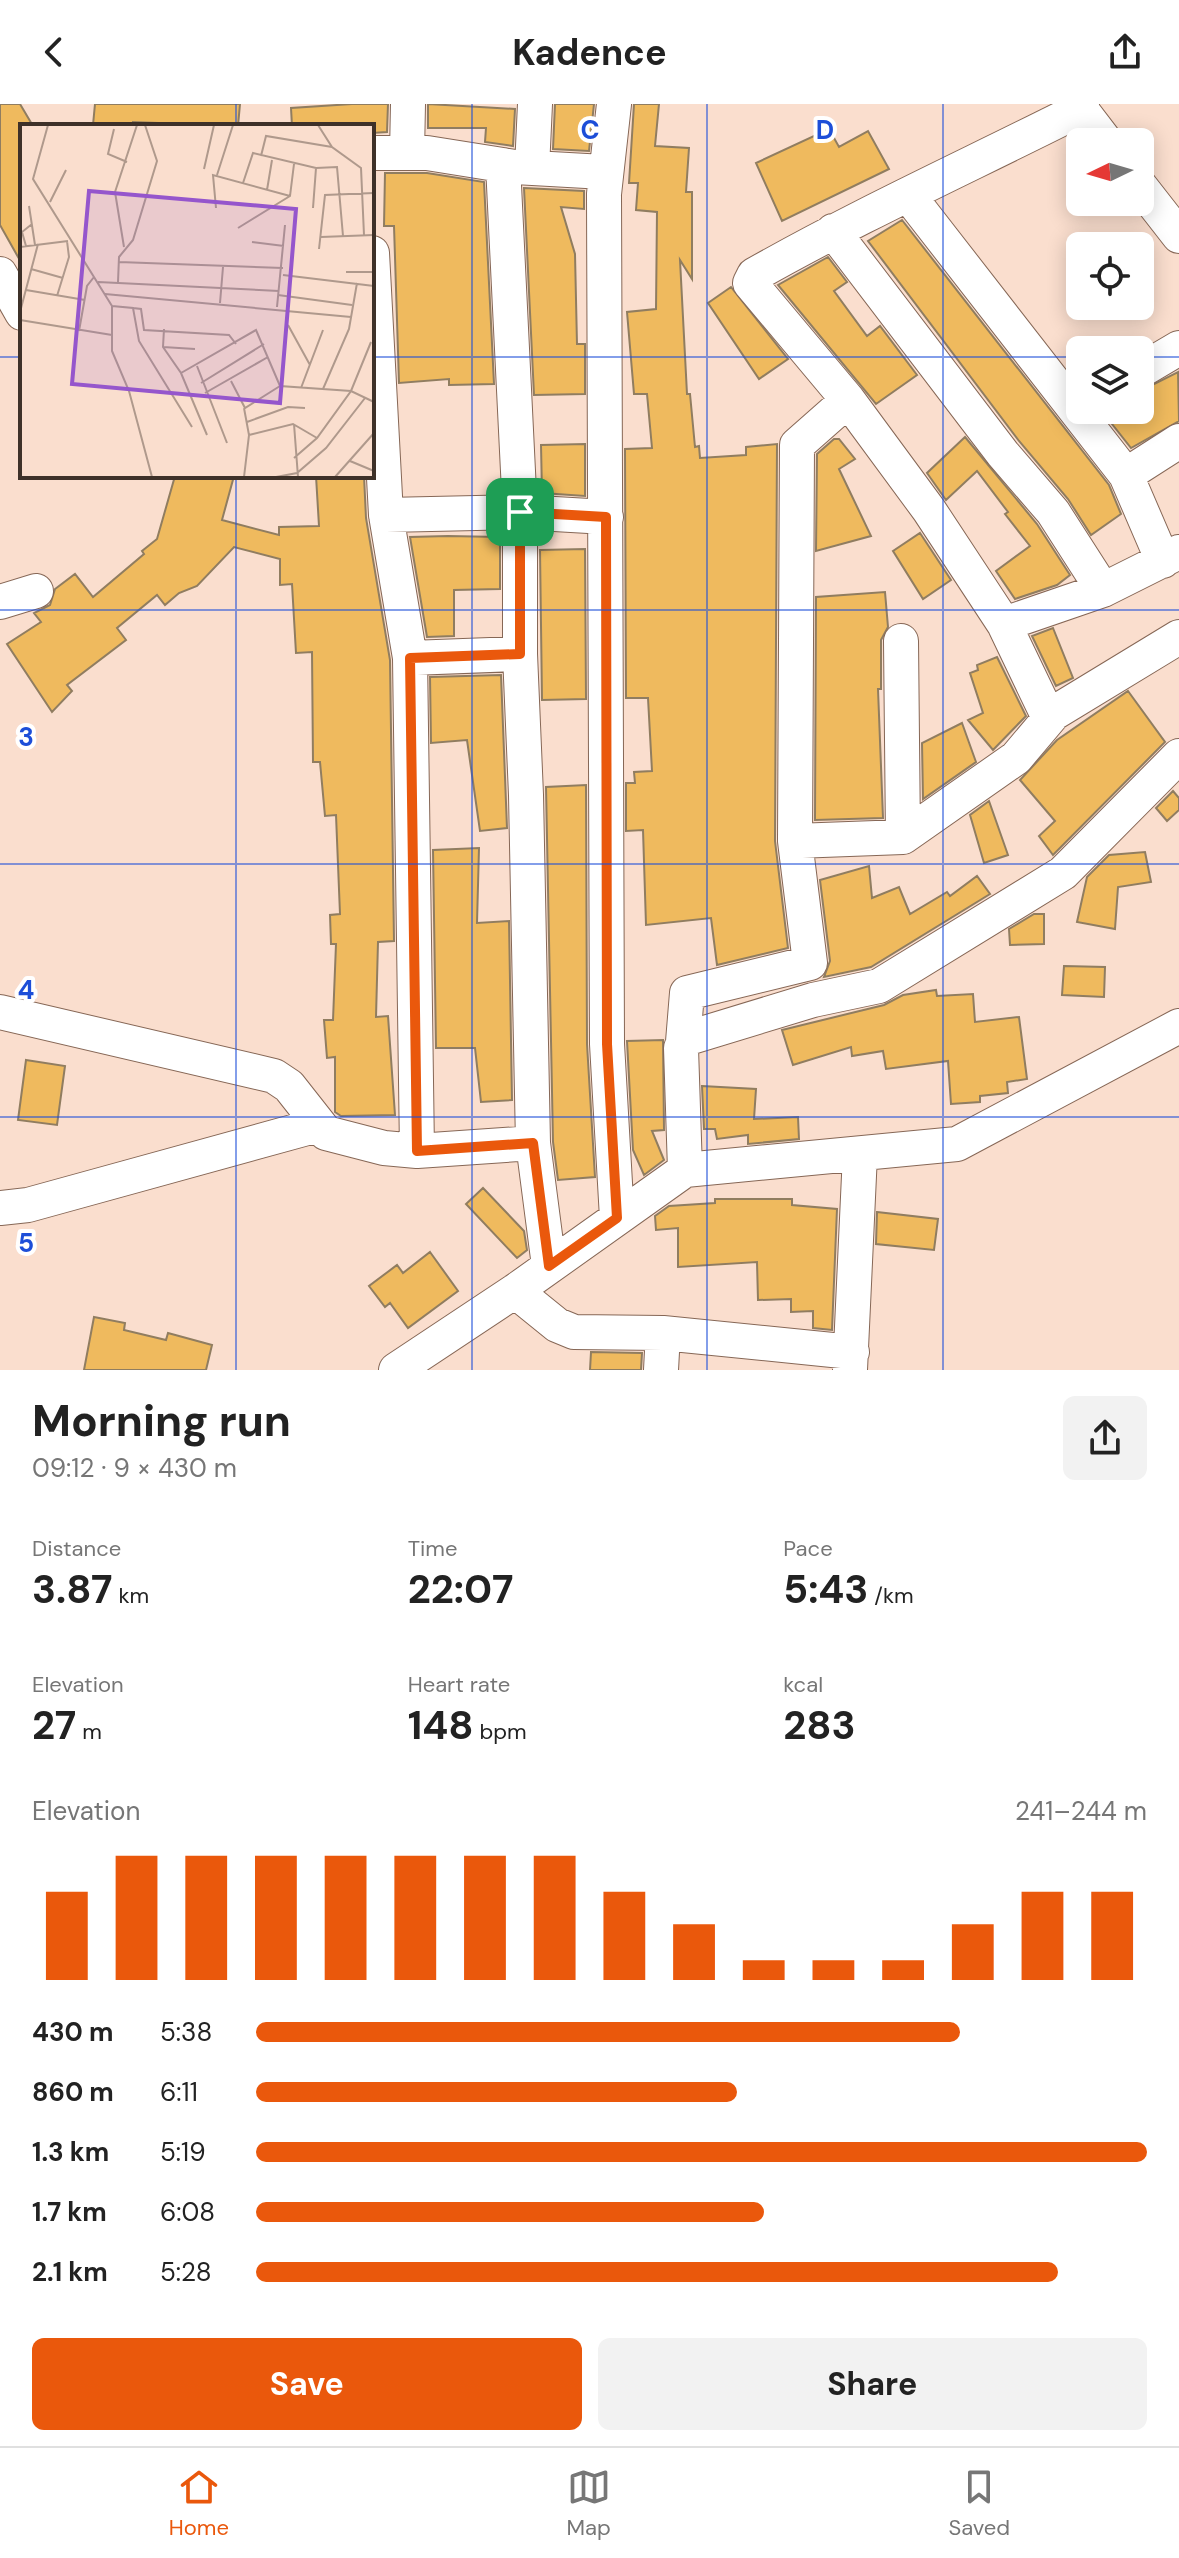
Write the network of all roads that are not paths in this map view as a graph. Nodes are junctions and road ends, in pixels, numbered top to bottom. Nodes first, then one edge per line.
1 (408, 104) edge
2 (535, 104) edge
3 (614, 104) edge
4 (1081, 106) edge
5 (1096, 128) edge
6 (374, 153) edge
7 (407, 153) junction
8 (517, 166) junction
9 (604, 172) junction
10 (909, 196) junction
11 (1154, 204) edge
12 (833, 231) junction
13 (1179, 236) edge
14 (0, 274) edge
15 (374, 290) edge
16 (20, 309) edge
17 (1179, 348) edge
18 (1154, 363) edge
19 (1066, 394) edge
20 (848, 400) junction
21 (1089, 424) edge
22 (1179, 441) edge
23 (1126, 475) junction
24 (520, 512) junction
25 (386, 515) junction
26 (606, 517) junction
27 (1171, 557) edge
28 (1103, 590) junction
29 (36, 591) dead end
30 (0, 602) edge
31 (1004, 624) junction
32 (1179, 637) edge
33 (901, 641) dead end
34 (520, 654) junction
35 (410, 658) junction
36 (1049, 718) junction
37 (1179, 756) edge
38 (903, 837) junction
39 (795, 841) junction
40 (0, 1012) edge
41 (1179, 1026) edge
42 (683, 1042) junction
43 (318, 1125) junction
44 (533, 1143) junction
45 (417, 1151) junction
46 (860, 1154) junction
47 (685, 1170) junction
48 (0, 1208) edge
49 (617, 1218) junction
50 (549, 1266) junction
51 (515, 1291) junction
52 (663, 1333) junction
53 (851, 1361) edge
54 (396, 1370) edge
55 (661, 1370) edge

1 - 7 street
2 - 8 street
3 - 9 street
4 - 5 street
4 - 10 street
6 - 7 street
7 - 8 street
8 - 9 street
8 - 24 street
9 - 26 street
10 - 12 street
10 - 19 street
11 - 13 street
12 - 20 street
12 - 28 street
14 - 16 street
15 - 25 street
17 - 18 street
20 - 31 street
20 - 39 street
21 - 23 street
22 - 23 street
23 - 27 street
24 - 25 street
24 - 26 street
24 - 34 street
25 - 35 street
26 - 49 street
27 - 28 street
28 - 31 street
29 - 30 street
31 - 36 street
32 - 36 street
33 - 38 street
34 - 35 street
34 - 44 street
35 - 45 street
36 - 38 street
37 - 42 street
38 - 39 street
39 - 42 street
40 - 43 street
41 - 46 street
42 - 47 street
43 - 45 street
43 - 48 street
44 - 45 street
44 - 50 street
46 - 47 street
46 - 53 street
47 - 49 street
49 - 50 street
50 - 51 street
51 - 52 street
51 - 54 street
52 - 53 street
52 - 55 street

